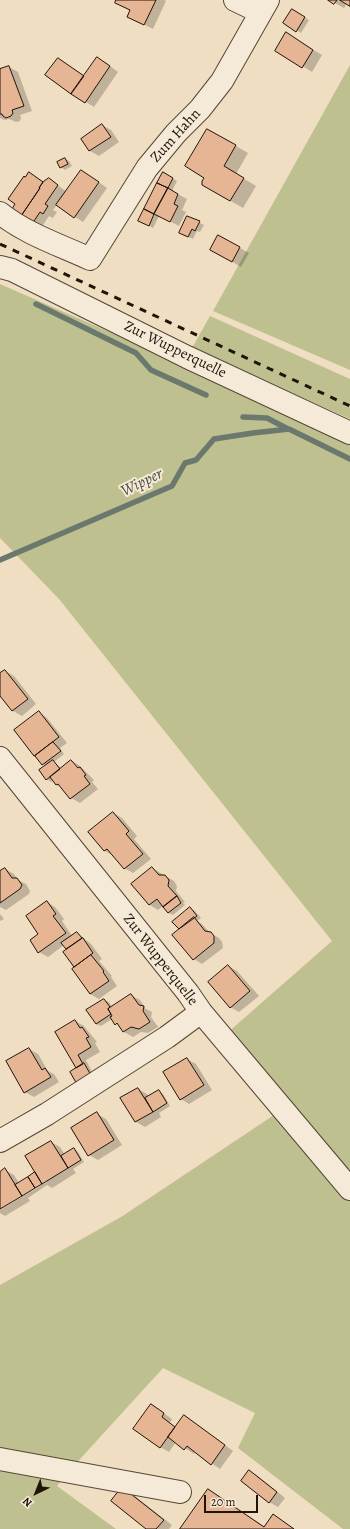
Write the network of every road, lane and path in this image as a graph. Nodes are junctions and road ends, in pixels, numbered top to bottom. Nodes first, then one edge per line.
1 (236, 0) edge
2 (264, 6) edge
3 (0, 213) edge
4 (0, 267) edge
5 (350, 433) edge
6 (0, 758) edge
7 (201, 1012) junction
8 (0, 1142) edge
9 (350, 1189) edge
10 (0, 1459) edge
11 (180, 1492) dead end

1 - 2 street, Zum Hahn
2 - 3 street, Zum Hahn
4 - 5 street, Zur Wupperquelle
6 - 7 street, Zur Wupperquelle
7 - 8 street, Zur Wupperquelle
7 - 9 street
10 - 11 street

